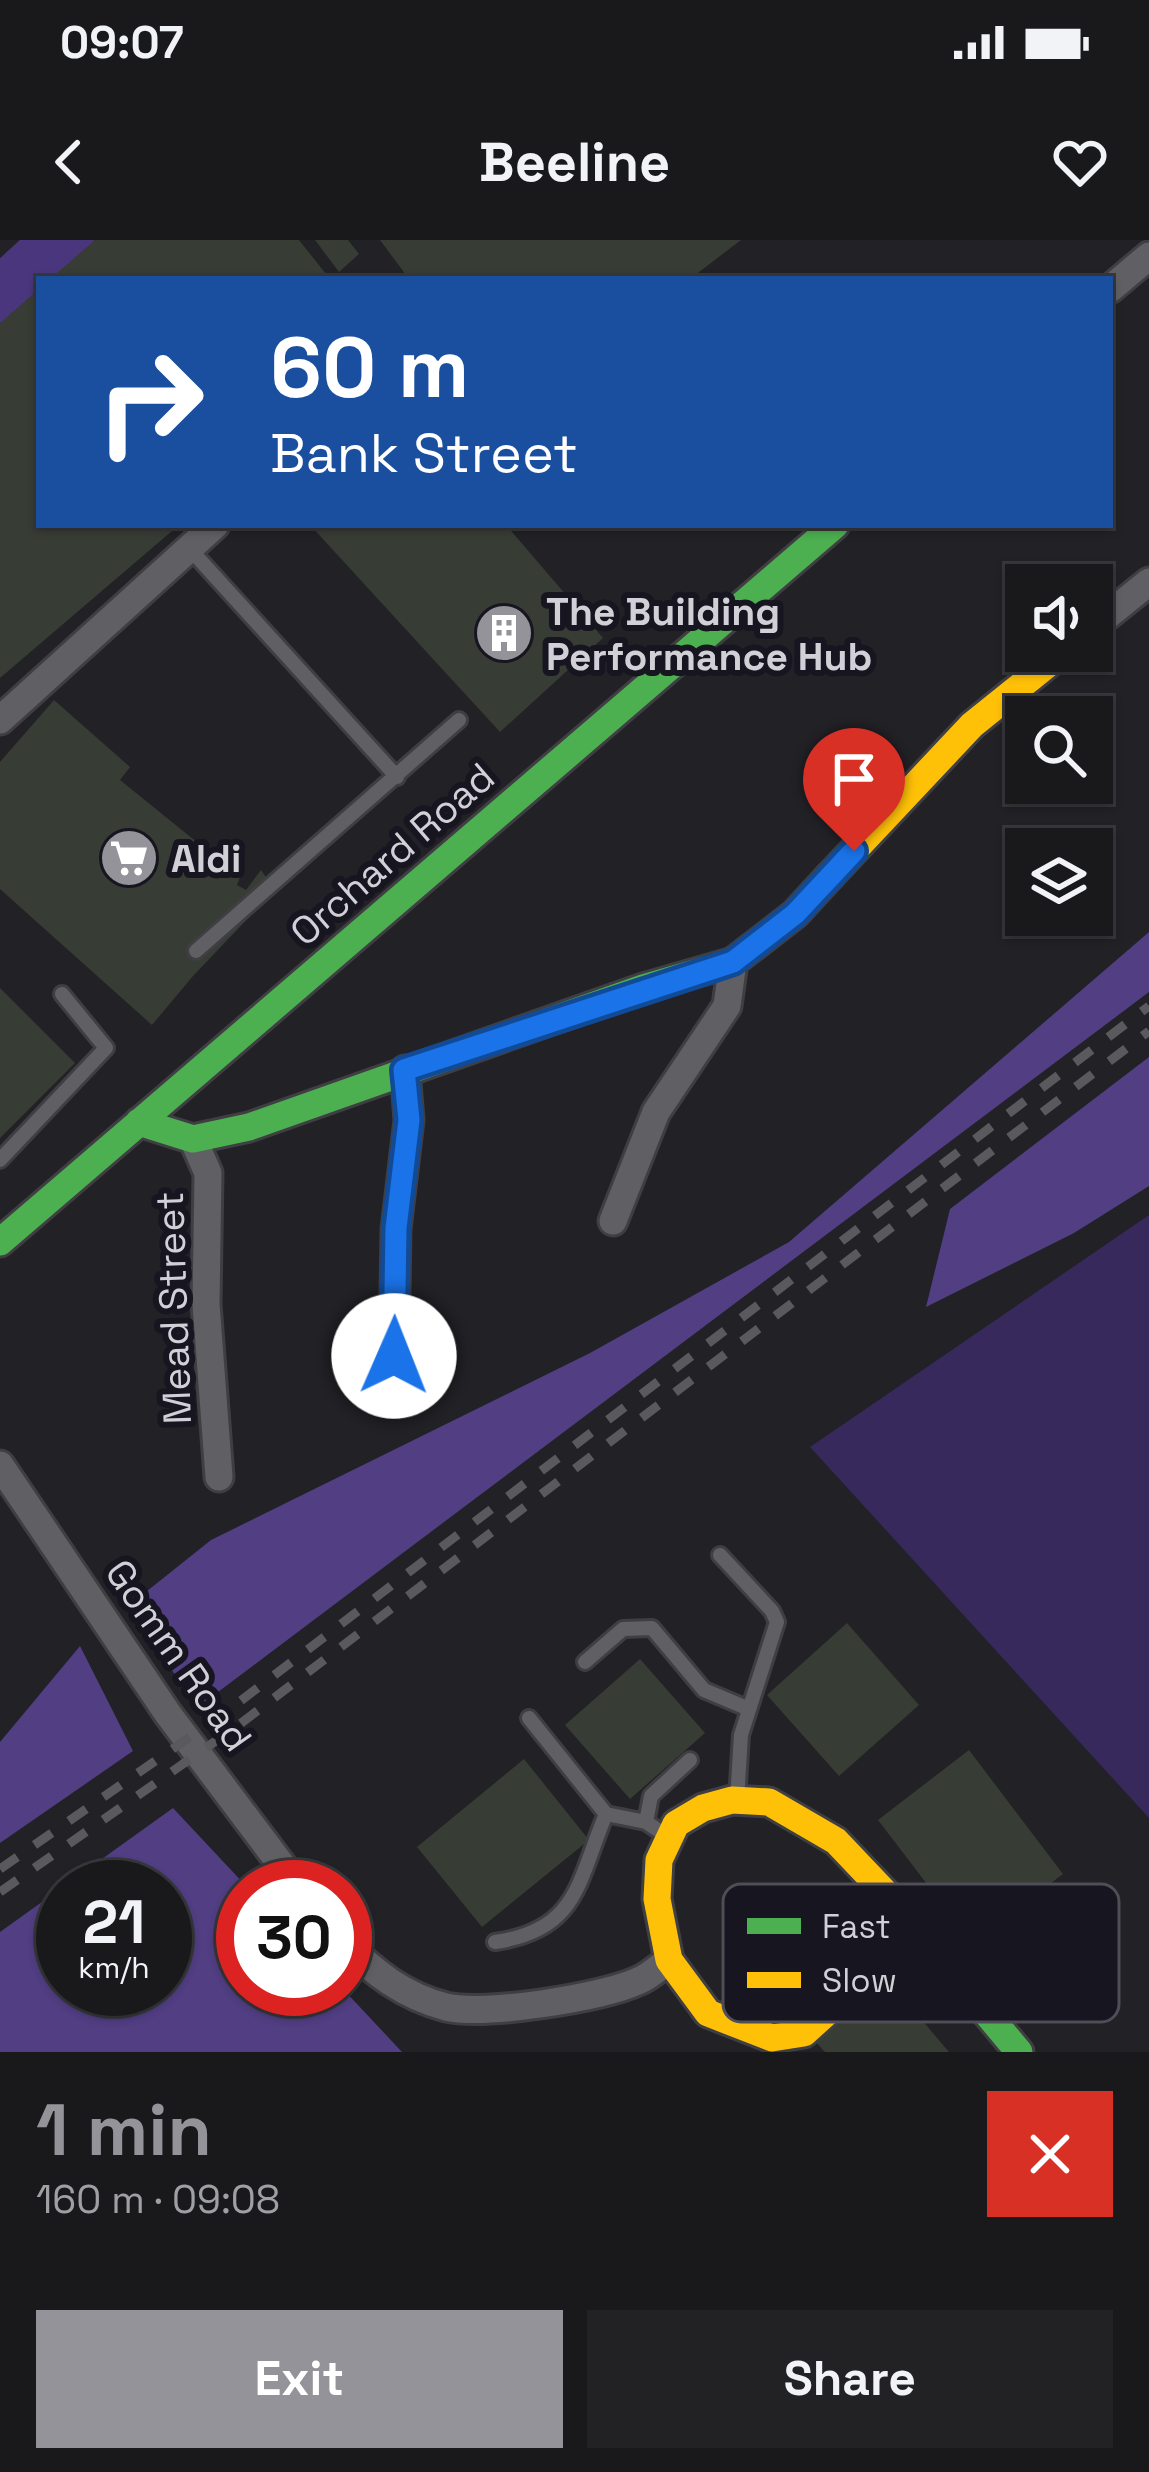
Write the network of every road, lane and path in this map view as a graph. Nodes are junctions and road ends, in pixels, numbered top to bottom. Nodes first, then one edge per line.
1 (1149, 256) edge
2 (1113, 287) edge
3 (212, 528) edge
4 (832, 528) edge
5 (189, 548) junction
6 (1149, 582) edge
7 (1113, 611) edge
8 (1038, 672) edge
9 (0, 720) edge
10 (459, 720) dead end
11 (397, 777) junction
12 (196, 951) dead end
13 (733, 962) junction
14 (62, 994) dead end
15 (404, 1070) junction
16 (139, 1122) junction
17 (193, 1139) junction
18 (0, 1160) edge
19 (613, 1221) dead end
20 (0, 1242) edge
21 (394, 1356) dead end
22 (0, 1465) edge
23 (219, 1477) dead end
24 (719, 1555) dead end
25 (586, 1662) dead end
26 (749, 1709) junction
27 (529, 1718) dead end
28 (690, 1760) dead end
29 (737, 1800) junction
30 (606, 1814) junction
31 (658, 1830) junction
32 (278, 1860) edge
33 (876, 1884) edge
34 (495, 1942) dead end
35 (669, 1960) junction
36 (372, 1967) edge
37 (723, 2019) edge
38 (731, 2022) edge
39 (817, 2022) edge
40 (994, 2022) edge
41 (785, 2044) edge
42 (1019, 2052) edge

1 - 2 street
3 - 5 street
4 - 16 street, Orchard Road
5 - 9 street
5 - 11 lane
6 - 7 street
8 - 13 street
10 - 11 lane
11 - 12 lane
13 - 15 street
13 - 19 street
14 - 18 lane
15 - 17 street
15 - 21 street
16 - 17 street
16 - 20 street, Orchard Road
17 - 23 street, Mead Street
22 - 32 street, Gomm Road
24 - 26 lane
25 - 26 lane
26 - 29 lane
27 - 30 lane
28 - 31 lane
29 - 31 street
29 - 33 street
30 - 31 lane
30 - 34 lane
31 - 35 street
35 - 36 street
35 - 37 street
38 - 41 street
39 - 41 street
40 - 42 street

